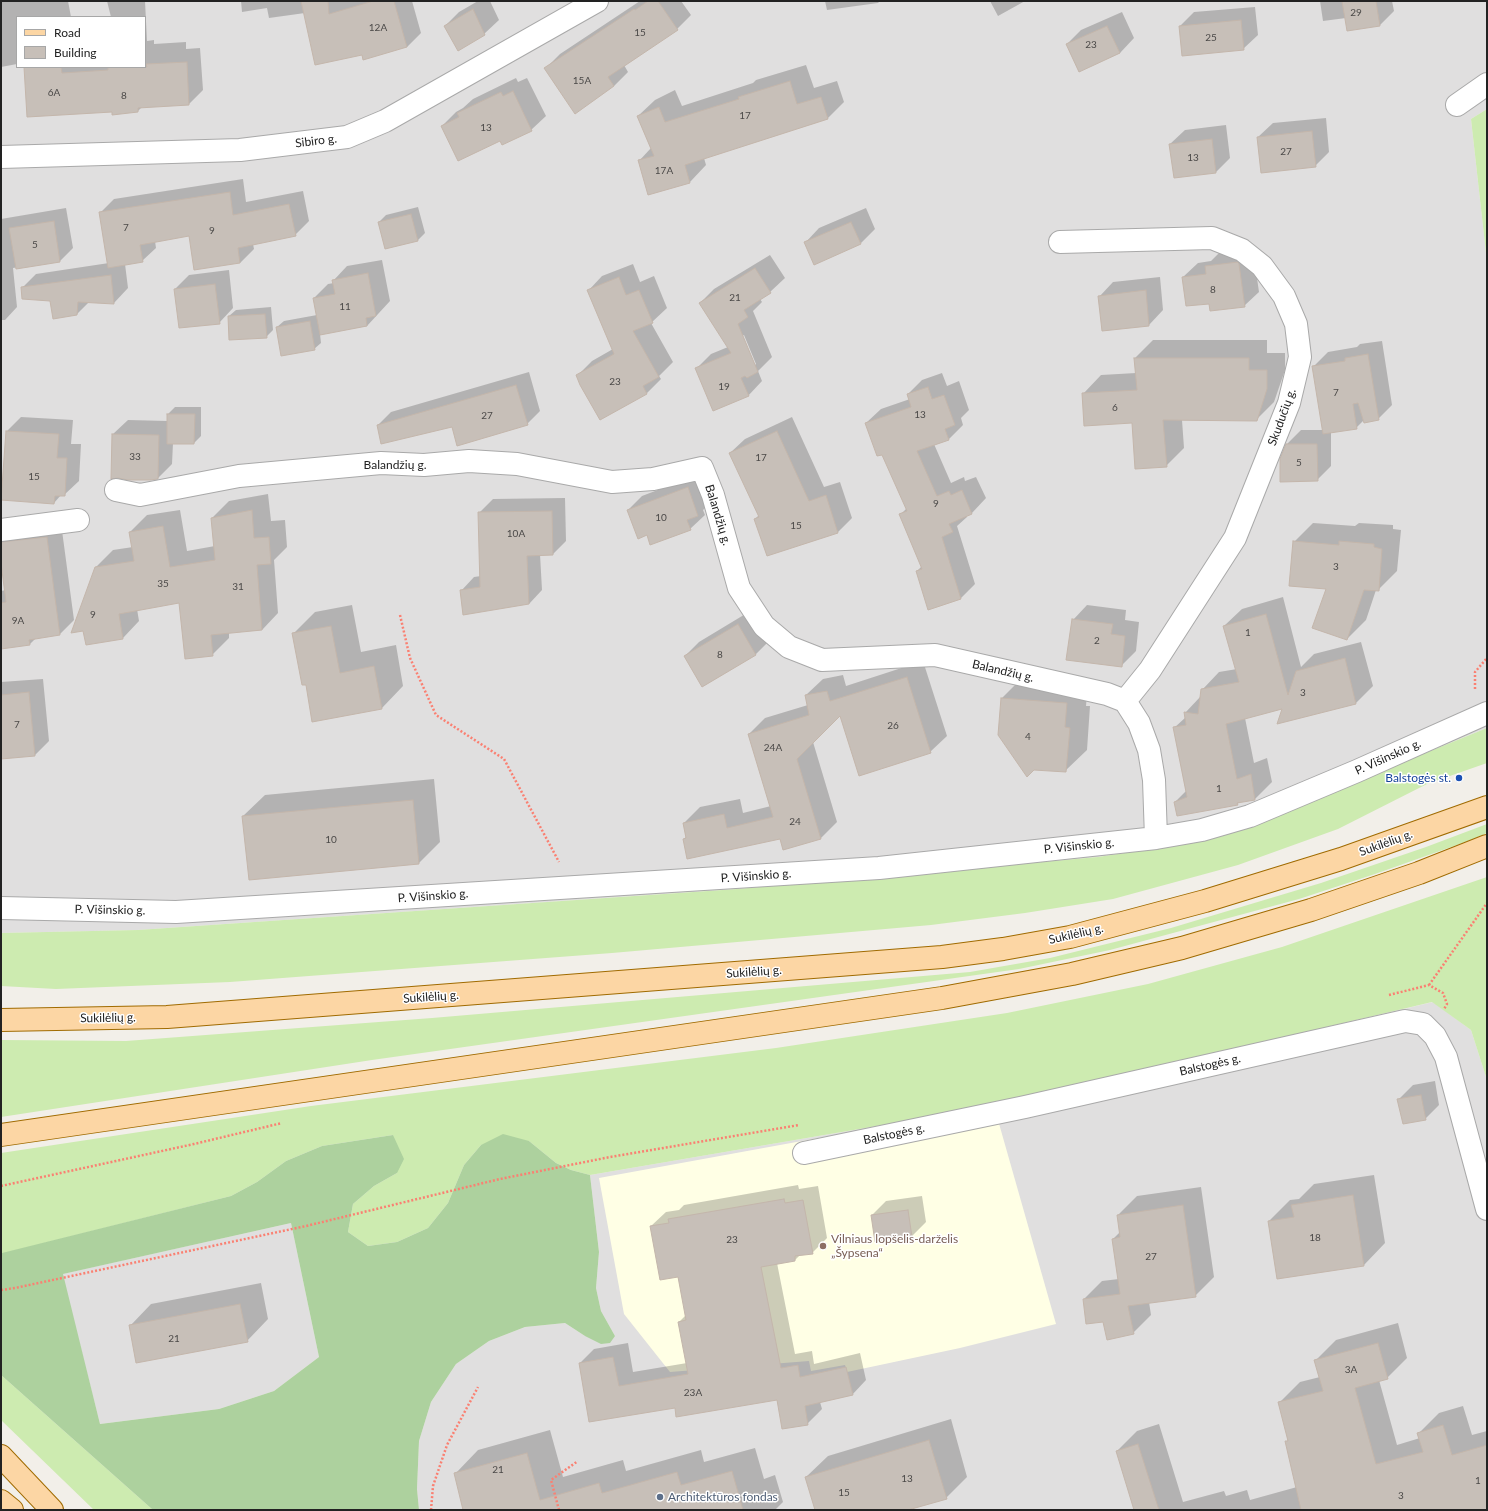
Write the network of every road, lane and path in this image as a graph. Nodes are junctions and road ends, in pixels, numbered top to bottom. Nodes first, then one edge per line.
1 (597, 1) edge
2 (1487, 84) edge
3 (1457, 105) dead end
4 (1, 157) edge
5 (1060, 242) dead end
6 (116, 490) dead end
7 (78, 520) dead end
8 (1, 530) edge
9 (400, 615) dead end
10 (1487, 658) edge
11 (1125, 701) junction
12 (1481, 716) edge
13 (1487, 807) edge
14 (1156, 838) junction
15 (1487, 846) edge
16 (572, 887) junction
17 (1487, 903) edge
18 (1, 908) edge
19 (1429, 985) junction
20 (1384, 997) dead end
21 (1, 1020) edge
22 (1429, 1031) junction
23 (282, 1123) dead end
24 (805, 1124) dead end
25 (1, 1134) edge
26 (804, 1153) dead end
27 (1, 1186) edge
28 (1487, 1209) edge
29 (1, 1290) edge
30 (478, 1387) dead end
31 (1, 1456) edge
32 (578, 1461) dead end
33 (1, 1501) edge
34 (12, 1510) edge
35 (52, 1510) edge
36 (432, 1510) edge
37 (559, 1510) edge

1 - 4 street, Sibiro g.
2 - 3 street
5 - 11 street, Skudučių g.
6 - 11 street, Balandžių g.
7 - 8 street
9 - 16 path
10 - 12 path
11 - 14 street
12 - 14 street, P. Višinskio g.
13 - 21 main road, Sukilėlių g.
14 - 16 street, P. Višinskio g.
15 - 25 main road
16 - 18 street, P. Višinskio g.
17 - 19 path
19 - 20 path
19 - 22 path
22 - 26 street, Balstogės g.
22 - 28 street, Balstogės g.
23 - 27 path
24 - 29 path
30 - 36 path
31 - 35 main road
32 - 37 path
33 - 34 main road

